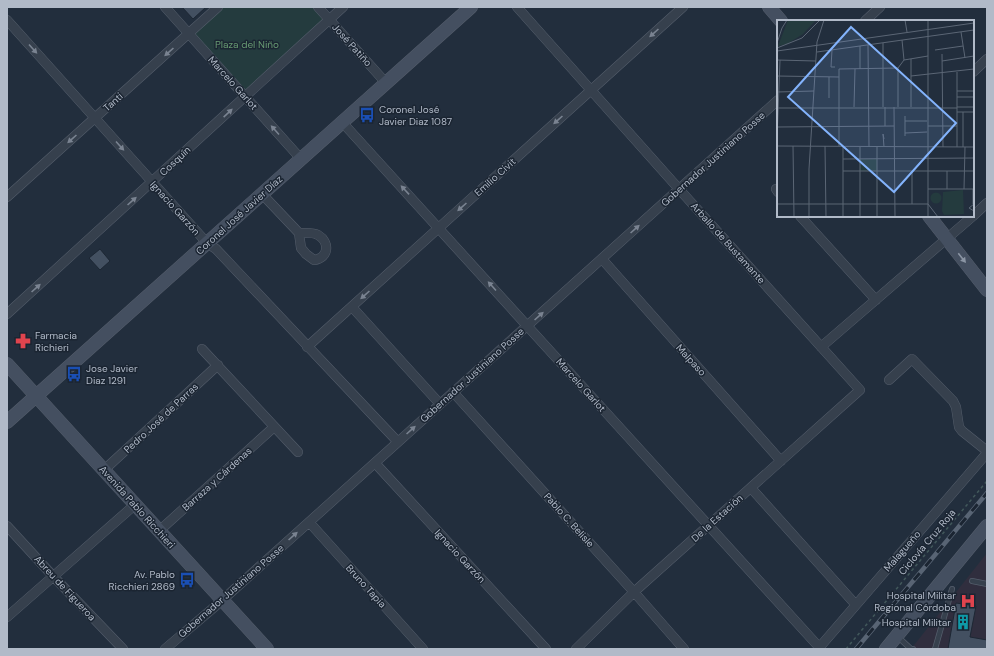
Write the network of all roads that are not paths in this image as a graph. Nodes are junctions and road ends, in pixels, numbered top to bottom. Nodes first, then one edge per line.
1 (165, 7) edge
2 (218, 7) edge
3 (318, 7) edge
4 (343, 7) edge
5 (471, 7) edge
6 (517, 7) edge
7 (683, 7) edge
8 (770, 7) edge
9 (880, 7) edge
10 (7, 20) edge
11 (329, 20) junction
12 (780, 20) edge
13 (866, 20) edge
14 (189, 34) junction
15 (987, 59) edge
16 (974, 71) edge
17 (386, 83) junction
18 (591, 90) junction
19 (245, 97) junction
20 (777, 101) edge
21 (95, 118) junction
22 (342, 122) junction
23 (301, 159) junction
24 (152, 182) junction
25 (679, 189) junction
26 (262, 194) junction
27 (7, 197) edge
28 (987, 203) edge
29 (974, 215) edge
30 (801, 217) edge
31 (930, 217) edge
32 (972, 217) edge
33 (439, 228) junction
34 (299, 233) dead end
35 (947, 239) junction
36 (207, 243) junction
37 (602, 259) junction
38 (987, 290) edge
39 (876, 300) junction
40 (352, 307) junction
41 (7, 314) edge
42 (527, 326) junction
43 (821, 346) junction
44 (307, 347) junction
45 (202, 349) dead end
46 (7, 364) edge
47 (218, 365) junction
48 (7, 375) edge
49 (889, 380) dead end
50 (860, 390) joint
51 (453, 392) junction
52 (34, 398) junction
53 (440, 404) junction
54 (7, 422) edge
55 (274, 427) junction
56 (398, 442) junction
57 (298, 452) dead end
58 (987, 452) edge
59 (781, 461) junction
60 (375, 463) junction
61 (104, 470) junction
62 (751, 488) junction
63 (130, 509) junction
64 (309, 522) junction
65 (7, 526) edge
66 (987, 526) edge
67 (708, 527) junction
68 (160, 531) junction
69 (53, 576) junction
70 (972, 581) dead end
71 (987, 584) edge
72 (952, 589) dead end
73 (634, 592) junction
74 (220, 602) junction
75 (856, 605) junction
76 (7, 617) edge
77 (897, 636) junction
78 (819, 648) edge
79 (123, 649) edge
80 (165, 649) edge
81 (258, 649) edge
82 (267, 649) edge
83 (423, 649) edge
84 (546, 649) edge
85 (576, 649) edge
86 (684, 649) edge
87 (886, 649) edge
88 (912, 649) edge
89 (935, 649) edge

1 - 14 street, Marcelo Garlot
2 - 14 street, Tanti
3 - 11 street, José Patiño
4 - 11 street, Cosquín
5 - 17 main road, Coronel José Javier Díaz
6 - 18 street, Arballo de Bustamante
7 -> 18 street, Emilio Civit
8 - 12 main road
9 - 13 street
10 -> 21 street, Ignacio Garzón
11 - 17 street, José Patiño
11 - 19 street, Cosquín
14 - 19 street, Marcelo Garlot
14 -> 21 street, Tanti
15 - 16 street
17 - 22 main road, Coronel José Javier Díaz
18 - 25 street, Arballo de Bustamante
18 -> 33 street, Emilio Civit
23 -> 19 street, Marcelo Garlot
24 -> 19 street, Cosquín
20 - 25 street, Gobernador Justiniano Posse
21 -> 24 street, Ignacio Garzón
21 -> 27 street, Tanti
22 - 23 main road, Coronel José Javier Díaz
33 -> 22 street, Marcelo Garlot
23 - 26 main road, Coronel José Javier Díaz
24 - 36 street, Ignacio Garzón
41 -> 24 street, Cosquín
37 -> 25 street, Gobernador Justiniano Posse
25 - 43 street, Arballo de Bustamante
26 - 34 street
26 - 36 main road, Coronel José Javier Díaz
28 - 29 street
30 - 39 street
31 - 35 main road
32 - 35 street
33 -> 40 street, Emilio Civit
42 -> 33 street, Marcelo Garlot
35 -> 38 main road
35 - 39 street
36 - 44 street, Ignacio Garzón
36 - 52 main road, Coronel José Javier Díaz
42 -> 37 street, Gobernador Justiniano Posse
37 - 59 street, Malpaso
39 - 43 street
40 - 44 street, Emilio Civit
40 - 53 street
42 - 51 street, Gobernador Justiniano Posse
42 - 67 street, Marcelo Garlot
43 - 50 street, Arballo de Bustamante
44 - 56 street, Ignacio Garzón
45 - 47 street
46 - 52 main road, Avenida Pablo Ricchieri
47 - 55 street
47 - 61 street, Pedro José de Parras
48 - 52 main road, Avenida Pablo Ricchieri
49 - 58 street
50 - 59 street, De la Estación
51 - 53 street, Gobernador Justiniano Posse
51 - 73 street, Pablo C. Belisle
52 - 54 main road, Coronel José Javier Díaz
52 - 61 main road, Avenida Pablo Ricchieri
52 - 63 main road, Avenida Pablo Ricchieri
56 -> 53 street, Gobernador Justiniano Posse
55 - 57 street
55 - 68 street, Barraza y Cárdenas
56 - 60 street, Gobernador Justiniano Posse
58 - 75 street, Malagueño
59 - 62 street, De la Estación
60 - 64 street, Gobernador Justiniano Posse
60 - 84 street, Ignacio Garzón
61 - 68 main road, Avenida Pablo Ricchieri
62 - 67 street, De la Estación
62 - 75 street
63 - 69 street
63 - 74 main road, Avenida Pablo Ricchieri
74 -> 64 street, Gobernador Justiniano Posse
64 - 83 street, Bruno Tapia
65 - 69 street, Abreu de Figueroa
66 - 77 main road
67 - 73 street, De la Estación
67 - 78 street, Marcelo Garlot
68 - 74 main road, Avenida Pablo Ricchieri
69 - 76 street
69 - 79 street, Abreu de Figueroa
70 - 71 lane
72 - 89 lane
73 - 85 street, De la Estación
73 - 86 street, Pablo C. Belisle
74 - 80 street, Gobernador Justiniano Posse
74 - 81 main road, Avenida Pablo Ricchieri
74 - 82 main road, Avenida Pablo Ricchieri
75 - 78 street, Malagueño
77 - 87 main road
77 - 88 lane

